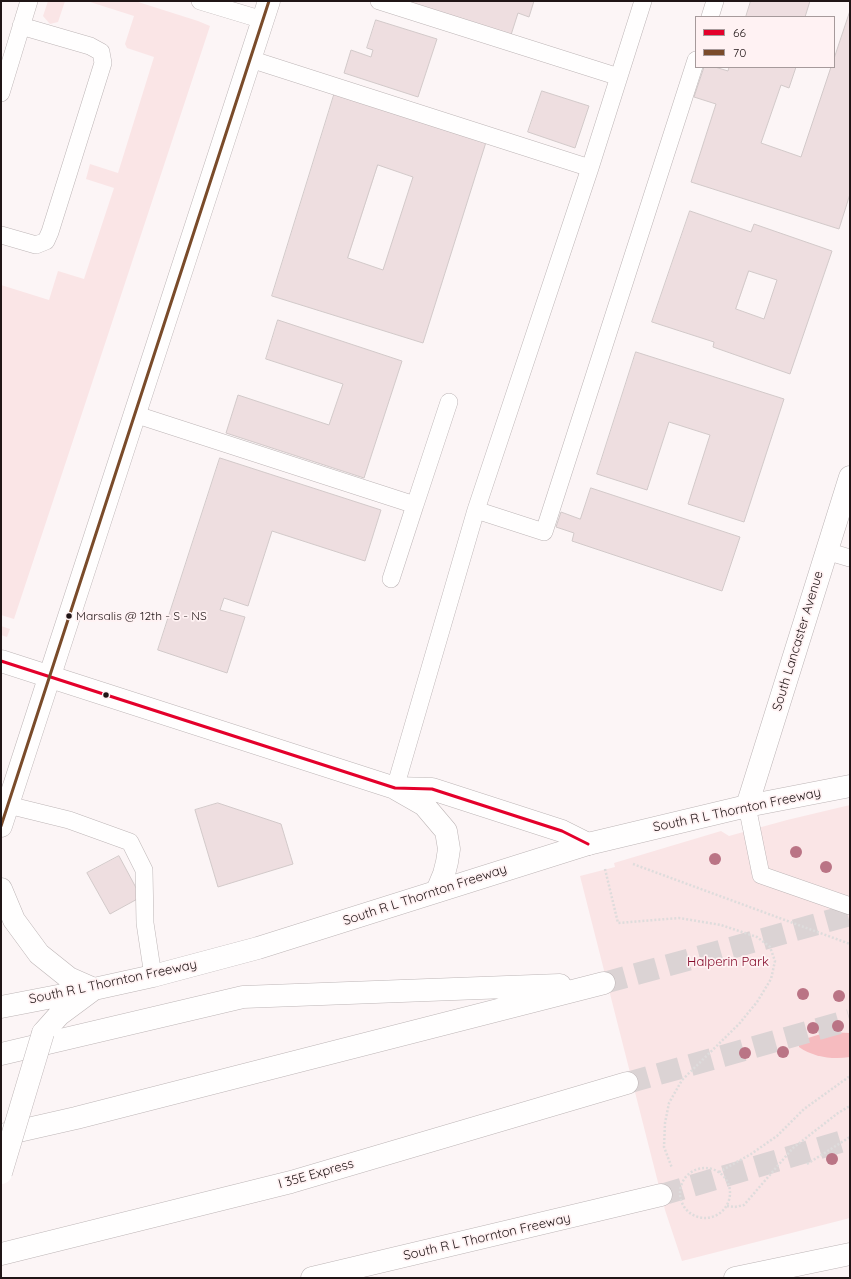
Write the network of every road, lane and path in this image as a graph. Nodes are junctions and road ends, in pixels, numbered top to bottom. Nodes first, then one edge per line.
1 (29, 1) edge
2 (200, 1) edge
3 (379, 1) edge
4 (643, 1) edge
5 (715, 1) edge
6 (266, 10) edge
7 (710, 16) edge
8 (21, 26) junction
9 (250, 59) junction
10 (695, 63) edge
11 (619, 77) junction
12 (1, 93) edge
13 (590, 168) junction
14 (1, 235) edge
15 (449, 402) dead end
16 (134, 414) junction
17 (850, 477) edge
18 (415, 504) junction
19 (476, 510) junction
20 (826, 551) junction
21 (850, 558) edge
22 (391, 579) dead end
23 (1, 661) edge
24 (50, 677) junction
25 (850, 786) edge
26 (395, 788) junction
27 (8, 805) junction
28 (747, 806) junction
29 (1, 826) edge
30 (588, 844) junction
31 (630, 863) dead end
32 (1, 889) edge
33 (437, 891) junction
34 (850, 906) edge
35 (850, 944) edge
36 (153, 976) junction
37 (94, 989) junction
38 (1, 1006) edge
39 (1, 1054) edge
40 (850, 1076) edge
41 (627, 1083) tunnel mouth
42 (850, 1106) edge
43 (1, 1135) edge
44 (850, 1137) edge
45 (807, 1164) dead end
46 (675, 1172) dead end
47 (719, 1172) junction
48 (1, 1173) edge
49 (679, 1176) dead end
50 (682, 1181) junction
51 (662, 1195) tunnel mouth
52 (727, 1206) junction
53 (1, 1254) edge
54 (850, 1254) edge
55 (312, 1278) edge
56 (735, 1278) edge

1 - 8 lane
2 - 6 lane
3 - 11 lane
4 - 11 lane
5 - 7 lane
6 - 9 main road
8 - 12 lane
8 - 14 lane
9 - 13 lane
9 - 16 main road
10 - 19 lane
11 - 13 lane
13 - 19 lane
15 - 18 lane
16 - 18 lane
16 - 24 main road
17 - 20 main road, South Lancaster Avenue
18 - 22 lane
19 - 26 lane
20 - 21 lane
20 - 28 main road, South Lancaster Avenue
23 - 24 main road
24 - 26 main road
24 - 27 main road
25 - 28 main road, South R L Thornton Freeway
26 - 30 main road
26 - 33 main road
27 - 29 main road
27 - 36 lane
28 - 30 main road, South R L Thornton Freeway
28 - 34 lane
30 - 33 main road, South R L Thornton Freeway
30 - 46 path
31 - 35 path
32 - 37 main road
33 - 36 main road, South R L Thornton Freeway
36 - 37 main road, South R L Thornton Freeway
37 - 38 main road, South R L Thornton Freeway
37 - 48 main road, bridge
39 - 43 main road
40 - 47 path
41 - 53 main road, I 35E Express
42 - 52 path
44 - 45 path
47 - 50 path
47 - 52 path
49 - 50 path
50 - 52 path
51 - 55 main road, South R L Thornton Freeway
54 - 56 main road

